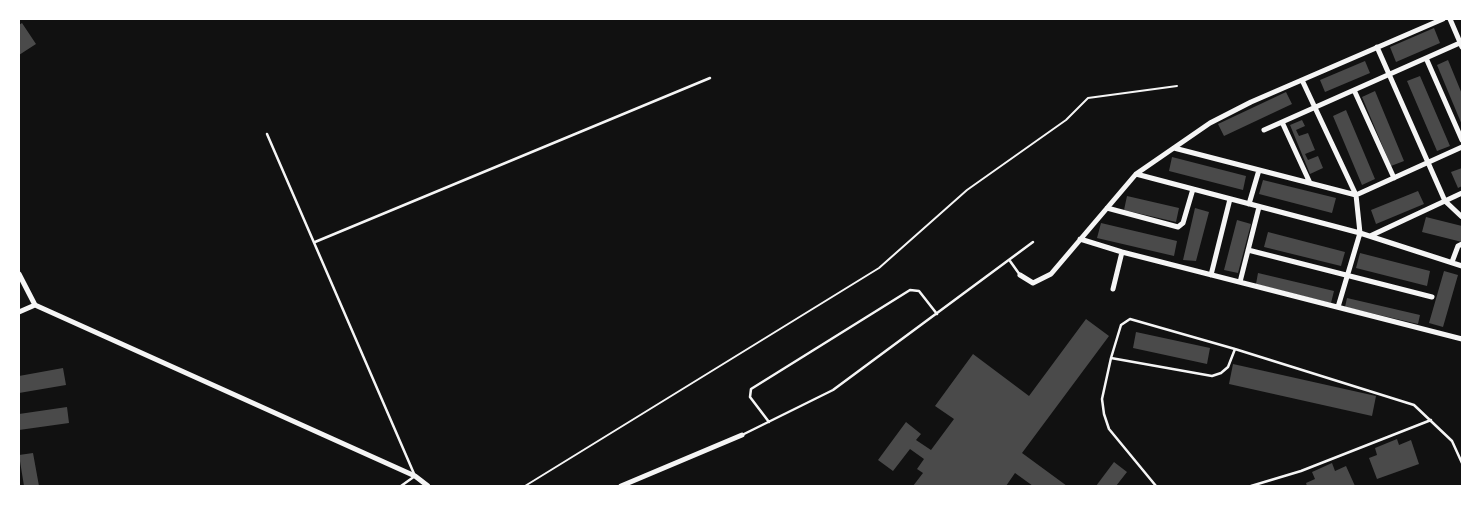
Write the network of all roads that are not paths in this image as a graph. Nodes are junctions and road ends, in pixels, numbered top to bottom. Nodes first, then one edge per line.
1 (1443, 19) edge
2 (1450, 19) edge
3 (1462, 44) edge
4 (1377, 47) junction
5 (1426, 58) junction
6 (1389, 75) junction
7 (710, 78) dead end
8 (1302, 80) junction
9 (1354, 90) junction
10 (1315, 107) junction
11 (1282, 122) junction
12 (1264, 130) dead end
13 (267, 134) dead end
14 (1462, 140) edge
15 (1462, 147) edge
16 (1174, 148) junction
17 (1427, 163) junction
18 (1259, 170) junction
19 (1136, 174) junction
20 (1394, 178) junction
21 (1310, 183) junction
22 (1193, 189) junction
23 (1462, 193) edge
24 (1356, 195) junction
25 (1230, 199) junction
26 (1445, 201) junction
27 (1249, 204) junction
28 (1258, 207) junction
29 (1107, 208) junction
30 (1462, 217) edge
31 (1360, 233) junction
32 (1370, 236) junction
33 (1080, 239) junction
34 (315, 242) junction
35 (1033, 242) dead end
36 (1462, 244) edge
37 (1248, 250) junction
38 (1122, 252) junction
39 (1010, 261) junction
40 (1452, 262) junction
41 (1462, 266) edge
42 (19, 274) edge
43 (1020, 274) joint
44 (1211, 275) junction
45 (1348, 275) junction
46 (1240, 282) junction
47 (1112, 289) dead end
48 (1432, 297) dead end
49 (35, 305) junction
50 (1338, 307) junction
51 (19, 312) edge
52 (937, 314) junction
53 (1462, 332) edge
54 (1461, 339) edge
55 (1235, 349) junction
56 (1111, 358) junction
57 (1431, 420) junction
58 (769, 422) junction
59 (742, 435) joint
60 (1462, 462) edge
61 (415, 476) junction
62 (401, 486) edge
63 (428, 486) edge
64 (621, 486) edge
65 (1156, 486) edge
66 (1251, 486) edge

1 - 4 street
2 - 3 street
3 - 5 street
4 - 6 street
4 - 8 street
5 - 6 street
5 - 14 street
6 - 9 street
6 - 17 street
7 - 34 lane
8 - 10 street
8 - 16 street
9 - 10 street
9 - 20 street
10 - 11 street
10 - 24 street
11 - 12 street
11 - 21 street
13 - 34 lane
15 - 17 street
16 - 18 street
16 - 19 street
17 - 20 street
17 - 26 street
18 - 21 street
18 - 27 street
19 - 22 street
19 - 29 street
20 - 24 street
21 - 24 street
22 - 25 street
22 - 29 street
23 - 26 street
24 - 31 street
25 - 27 street
25 - 44 street
26 - 30 street
26 - 32 street
27 - 28 street
28 - 31 street
28 - 37 street
29 - 33 street
31 - 32 street
31 - 45 street
32 - 40 street
33 - 38 street
33 - 43 street
34 - 61 lane
35 - 39 lane
36 - 40 street
37 - 45 street
37 - 46 street
38 - 44 street
38 - 47 street
39 - 43 lane
39 - 52 lane
40 - 41 street
42 - 49 street
44 - 46 street
45 - 48 street
45 - 50 street
46 - 50 street
49 - 51 street
49 - 61 street
50 - 54 street
52 - 58 lane
52 - 58 lane
53 - 54 street
55 - 56 lane
55 - 56 lane
55 - 57 lane
56 - 65 lane
57 - 60 lane
57 - 66 lane
58 - 59 lane
59 - 64 street
61 - 62 lane
61 - 63 street

